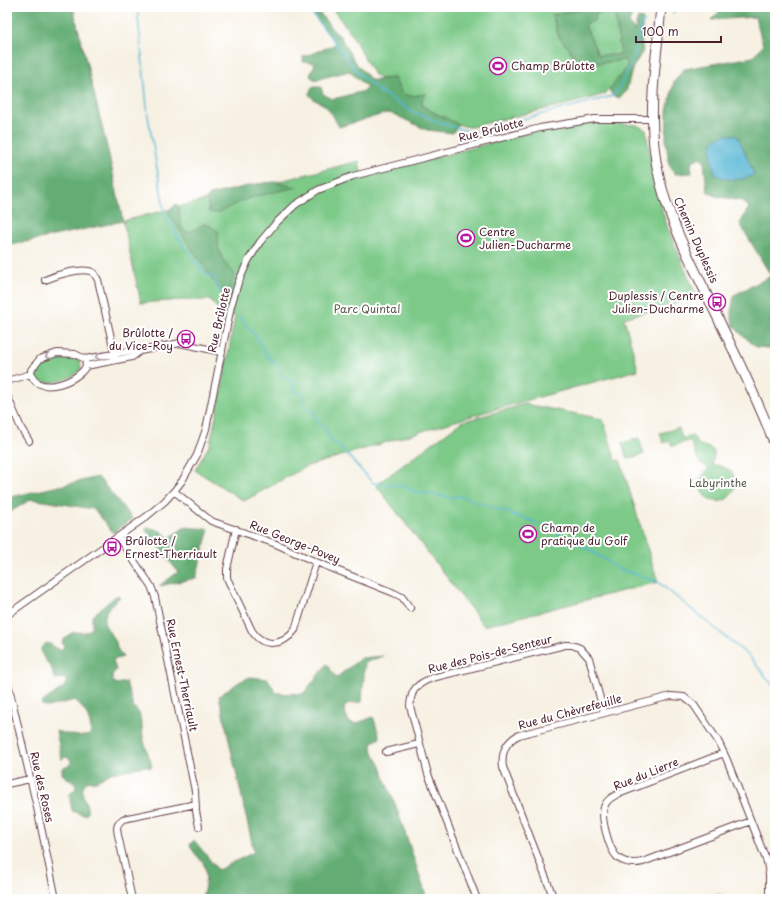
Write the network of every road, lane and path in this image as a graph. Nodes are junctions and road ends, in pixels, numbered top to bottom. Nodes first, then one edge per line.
1 (661, 7) edge
2 (652, 119) junction
3 (44, 280) dead end
4 (222, 352) junction
5 (115, 357) junction
6 (85, 359) junction
7 (86, 366) junction
8 (31, 374) junction
9 (7, 381) edge
10 (7, 395) edge
11 (29, 441) dead end
12 (775, 445) edge
13 (174, 491) junction
14 (236, 529) junction
15 (118, 537) junction
16 (316, 562) junction
17 (410, 608) dead end
18 (7, 615) edge
19 (7, 679) edge
20 (14, 710) junction
21 (7, 711) edge
22 (604, 713) junction
23 (419, 744) junction
24 (386, 752) dead end
25 (724, 753) junction
26 (30, 779) junction
27 (7, 784) edge
28 (196, 804) junction
29 (751, 821) junction
30 (199, 827) dead end
31 (56, 899) edge
32 (132, 899) edge
33 (477, 899) edge
34 (554, 899) edge
35 (769, 899) edge

1 - 2 street, Chemin Duplessis
2 - 4 street, Rue Brûlotte
2 - 12 street, Chemin Duplessis
3 - 5 street
4 - 5 street
4 - 13 street, Rue Brûlotte
5 -> 6 street
5 - 7 street
6 - 7 street
6 -> 8 street
7 - 8 street
8 - 9 street
10 - 11 street
13 - 14 street, Rue George-Povey
13 - 15 street, Rue Brûlotte
14 - 16 street, Rue George-Povey
14 - 16 street
15 - 18 street, Rue Brûlotte
15 - 28 street, Rue Ernest-Therriault
16 - 17 street, Rue George-Povey
19 - 20 street, Rue des Roses
20 - 21 street
20 - 26 street, Rue des Roses
22 - 23 street, Rue des Pois-de-Senteur
22 - 25 street, Rue du Chèvrefeuille
22 - 34 street, Rue du Chèvrefeuille
23 - 24 street
23 - 33 street, Rue des Pois-de-Senteur
25 - 29 street
25 - 29 street, Rue du Lierre
26 - 27 street
26 - 31 street, Rue des Roses
28 - 30 street, Rue Ernest-Therriault
28 - 32 street
29 - 35 street

